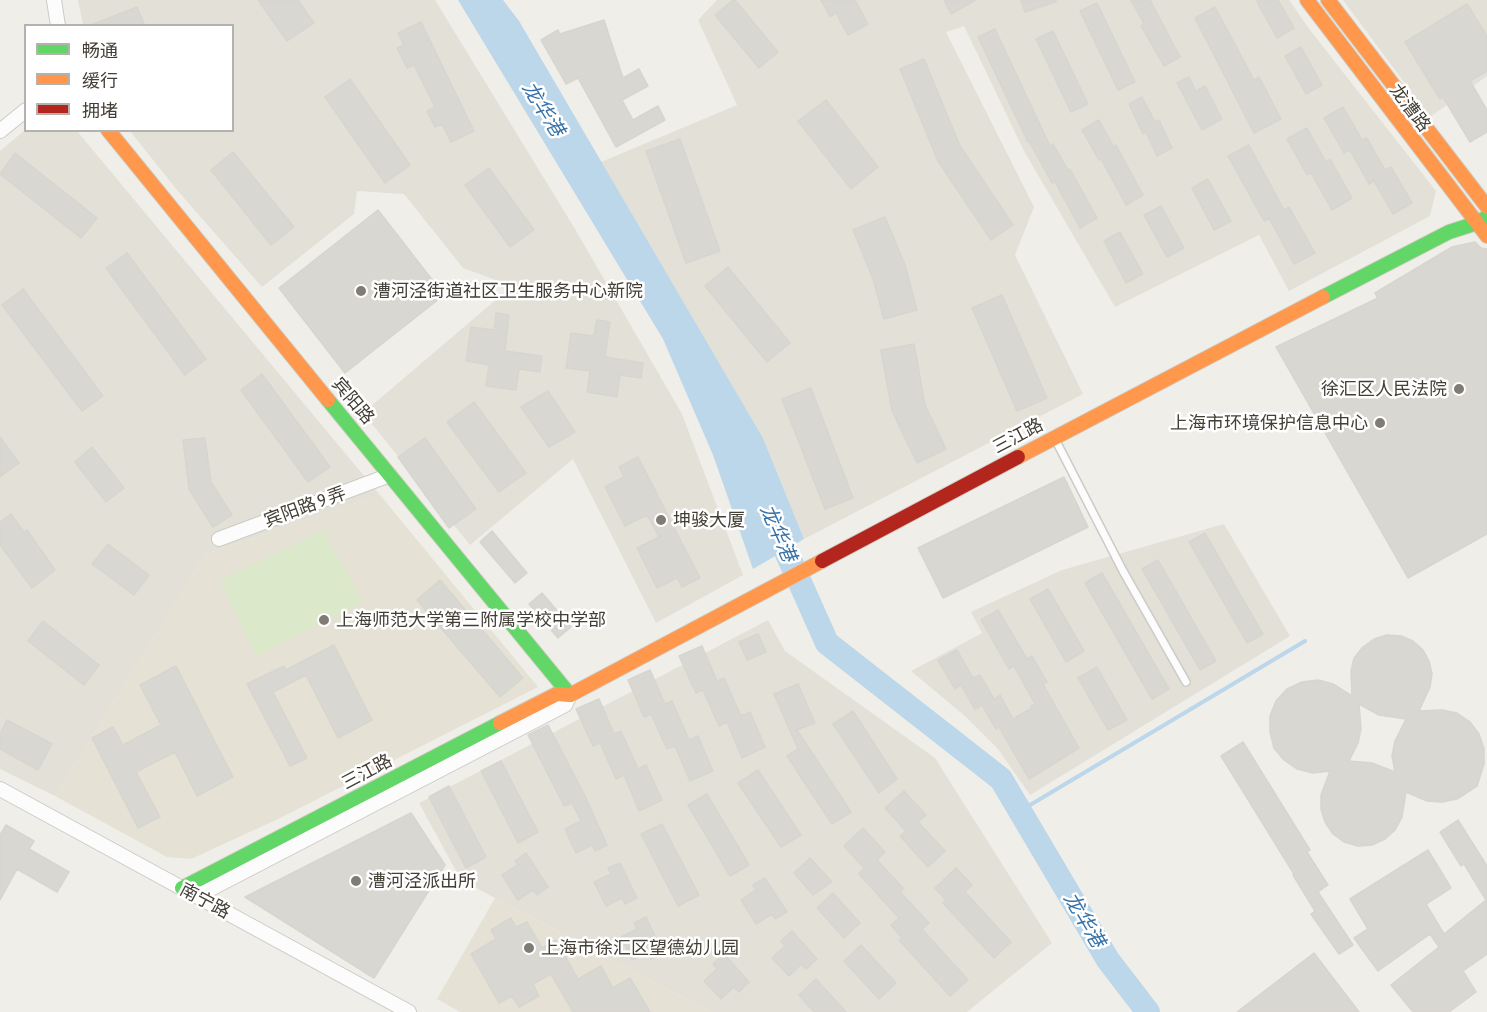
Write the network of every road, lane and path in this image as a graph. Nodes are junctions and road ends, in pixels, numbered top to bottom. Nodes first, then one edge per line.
1 (54, 0) edge
2 (1307, 0) edge
3 (1328, 0) edge
4 (58, 24) edge
5 (24, 112) edge
6 (0, 131) edge
7 (110, 132) edge
8 (1487, 207) edge
9 (1482, 220) edge
10 (1487, 236) edge
11 (1054, 437) junction
12 (390, 475) junction
13 (219, 539) dead end
14 (1186, 682) dead end
15 (570, 694) junction
16 (0, 789) edge
17 (182, 888) junction
18 (197, 896) junction
19 (410, 1012) edge

1 - 4 street
2 - 9 street, 龙漕路
3 - 8 street, 龙漕路
5 - 6 street
7 - 12 street, 宾阳路
9 - 10 street, 龙漕路
9 - 11 street, 三江路
11 - 14 lane
11 - 15 street, 三江路
12 - 13 street, 宾阳路 9 弄
12 - 15 street, 宾阳路
15 - 17 street, 三江路
15 - 18 street, 三江路
16 - 17 street, 南宁路
17 - 18 street, 南宁路
18 - 19 street, 南宁路

